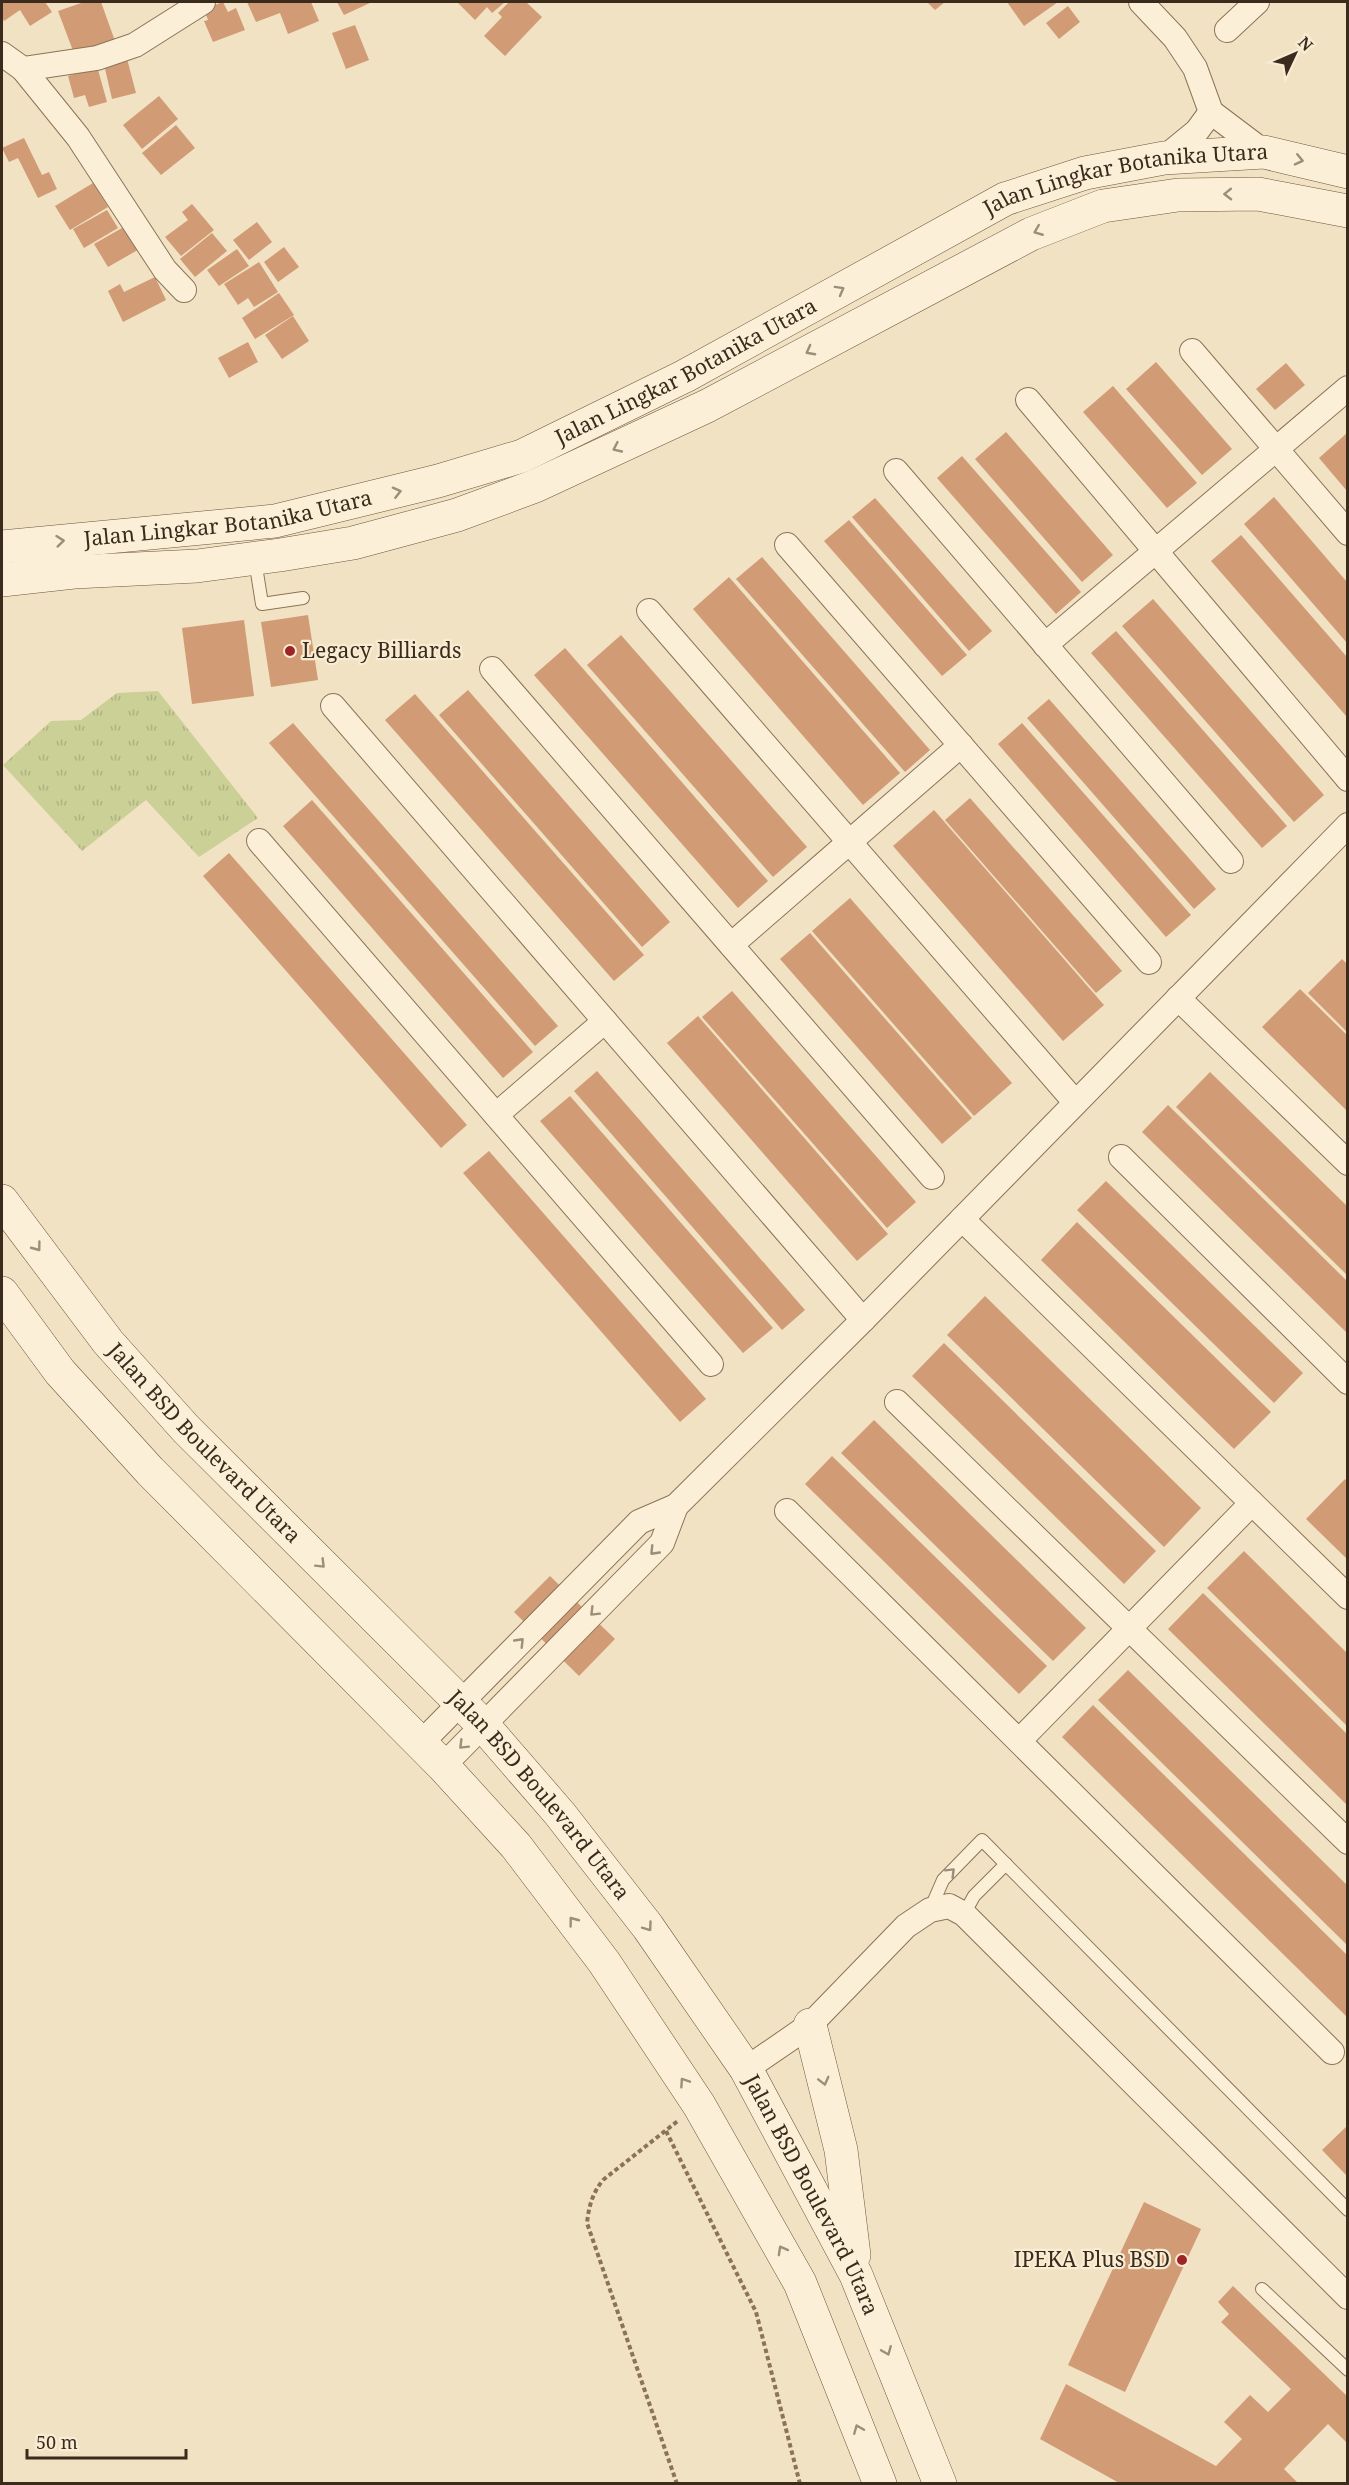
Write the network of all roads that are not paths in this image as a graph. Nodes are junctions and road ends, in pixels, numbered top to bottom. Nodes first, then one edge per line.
1 (204, 2) edge
2 (1141, 2) edge
3 (1257, 2) edge
4 (1227, 30) dead end
5 (2, 54) edge
6 (23, 69) junction
7 (1211, 112) junction
8 (1264, 152) junction
9 (1164, 158) junction
10 (1347, 172) edge
11 (1347, 211) edge
12 (184, 290) dead end
13 (1192, 351) dead end
14 (1347, 388) edge
15 (1028, 400) dead end
16 (633, 402) junction
17 (649, 433) junction
18 (1276, 449) junction
19 (896, 471) dead end
20 (1347, 533) edge
21 (787, 545) dead end
22 (2, 547) edge
23 (1157, 550) junction
24 (254, 559) junction
25 (2, 580) edge
26 (303, 598) dead end
27 (649, 611) dead end
28 (1045, 645) junction
29 (492, 669) dead end
30 (333, 706) dead end
31 (961, 745) junction
32 (1347, 779) edge
33 (1347, 825) edge
34 (259, 841) dead end
35 (849, 842) junction
36 (1231, 861) dead end
37 (731, 945) junction
38 (1149, 962) dead end
39 (1178, 998) junction
40 (605, 1021) junction
41 (1075, 1102) junction
42 (496, 1115) junction
43 (1121, 1157) dead end
44 (1347, 1163) edge
45 (932, 1177) dead end
46 (2, 1201) edge
47 (962, 1219) junction
48 (2, 1293) edge
49 (863, 1320) junction
50 (711, 1364) dead end
51 (1347, 1382) edge
52 (897, 1402) dead end
53 (1252, 1503) junction
54 (676, 1506) junction
55 (787, 1511) dead end
56 (596, 1565) junction
57 (618, 1587) junction
58 (1347, 1597) edge
59 (1129, 1629) junction
60 (472, 1714) junction
61 (1019, 1741) junction
62 (432, 1754) junction
63 (1347, 1842) edge
64 (1006, 1864) junction
65 (930, 1910) junction
66 (964, 1914) junction
67 (810, 2025) junction
68 (1332, 2052) dead end
69 (746, 2069) junction
70 (1347, 2210) edge
71 (856, 2275) junction
72 (1262, 2289) dead end
73 (1347, 2297) edge
74 (1347, 2370) edge
75 (880, 2484) edge
76 (940, 2484) edge

1 - 6 street
2 - 7 street
3 - 4 street
5 - 6 street
6 - 12 street
7 - 8 street
7 - 9 street
8 - 9 main road, Jalan Lingkar Botanika Utara
8 -> 10 main road, Jalan Lingkar Botanika Utara
16 -> 9 main road, Jalan Lingkar Botanika Utara
11 -> 17 main road, Jalan Lingkar Botanika Utara
13 - 18 street
14 - 18 street
15 - 23 street
16 - 17 main road
22 -> 16 main road, Jalan Lingkar Botanika Utara
17 -> 24 main road, Jalan Lingkar Botanika Utara
18 - 20 street
18 - 23 street
19 - 28 street
21 - 31 street
23 - 28 street
23 - 32 street
24 - 25 main road, Jalan Lingkar Botanika Utara
24 - 26 lane
27 - 35 street
28 - 36 street
29 - 37 street
30 - 40 street
31 - 35 street
31 - 38 street
33 - 39 street
34 - 42 street
35 - 37 street
35 - 41 street
37 - 45 street
39 - 41 street
39 - 44 street
40 - 42 street
40 - 49 street
41 - 47 street
42 - 50 street
43 - 51 street
46 -> 60 main road, Jalan BSD Boulevard Utara
47 - 49 street
47 - 53 street
48 - 62 main road
49 - 54 street
52 - 59 street
53 - 58 street
53 - 59 street
54 - 56 street
54 -> 57 street
55 - 61 street
56 - 57 street
60 -> 56 street
57 -> 60 street
59 - 61 street
59 - 63 street
60 - 62 street
60 -> 62 street
60 -> 69 main road, Jalan BSD Boulevard Utara
61 - 68 street
75 -> 62 main road
65 -> 64 lane
64 - 66 lane
64 - 70 lane
65 - 66 street
65 - 67 street
66 - 73 street
67 - 69 street
67 -> 71 main road
69 - 71 main road, Jalan BSD Boulevard Utara
71 -> 76 main road, Jalan BSD Boulevard Utara
72 - 74 lane

